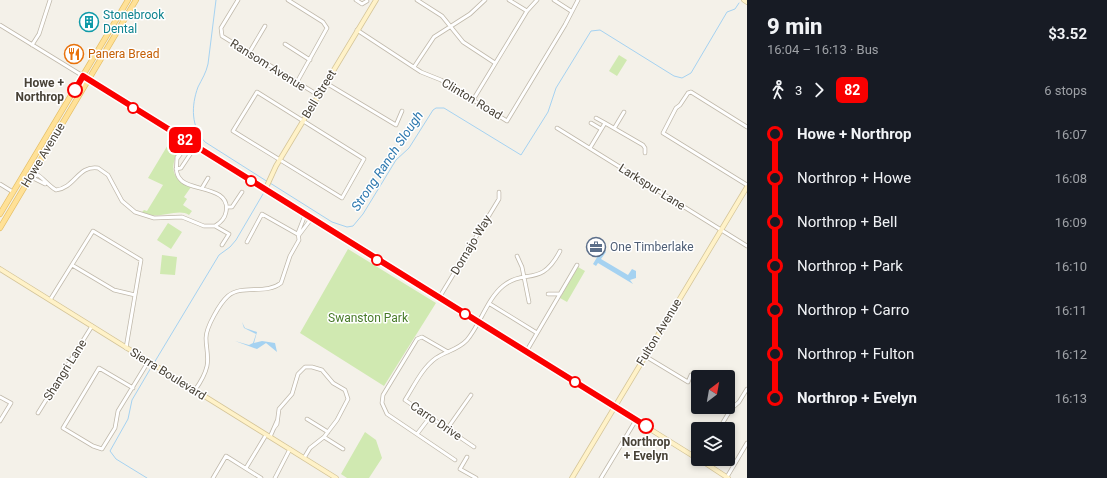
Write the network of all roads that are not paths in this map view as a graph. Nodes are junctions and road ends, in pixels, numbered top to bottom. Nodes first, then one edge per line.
1 (50, 0) edge
2 (128, 0) edge
3 (136, 0) edge
4 (238, 0) edge
5 (288, 0) edge
6 (356, 0) edge
7 (368, 0) edge
8 (376, 0) edge
9 (417, 0) edge
10 (485, 0) edge
11 (509, 0) edge
12 (537, 0) edge
13 (554, 0) edge
14 (578, 0) edge
15 (744, 0) edge
16 (747, 2) edge
17 (373, 4) junction
18 (527, 11) junction
19 (571, 11) junction
20 (0, 25) edge
21 (265, 26) dead end
22 (450, 26) junction
23 (357, 30) junction
24 (285, 44) dead end
25 (32, 45) junction
26 (249, 53) junction
27 (310, 60) junction
28 (495, 63) junction
29 (414, 67) junction
30 (83, 76) junction
31 (88, 80) junction
32 (296, 82) junction
33 (326, 83) junction
34 (318, 96) junction
35 (473, 100) junction
36 (402, 111) dead end
37 (624, 112) dead end
38 (596, 118) dead end
39 (303, 121) junction
40 (591, 123) dead end
41 (605, 123) junction
42 (615, 127) junction
43 (747, 127) edge
44 (557, 128) dead end
45 (601, 129) junction
46 (189, 142) junction
47 (40, 148) junction
48 (590, 148) junction
49 (644, 152) dead end
50 (191, 153) dead end
51 (280, 159) junction
52 (176, 169) junction
53 (33, 175) junction
54 (208, 178) dead end
55 (0, 184) edge
56 (747, 186) edge
57 (202, 188) junction
58 (265, 190) junction
59 (13, 192) junction
60 (242, 192) dead end
61 (500, 192) dead end
62 (226, 207) junction
63 (0, 214) edge
64 (305, 215) junction
65 (310, 218) junction
66 (1, 226) edge
67 (215, 226) junction
68 (302, 227) junction
69 (721, 229) junction
70 (299, 235) junction
71 (246, 242) dead end
72 (222, 245) dead end
73 (747, 246) edge
74 (560, 251) dead end
75 (517, 256) dead end
76 (72, 265) junction
77 (577, 265) dead end
78 (0, 269) edge
79 (525, 278) junction
80 (548, 294) dead end
81 (560, 294) junction
82 (135, 295) junction
83 (439, 298) junction
84 (50, 300) junction
85 (529, 302) dead end
86 (490, 304) junction
87 (478, 322) junction
88 (92, 326) junction
89 (537, 333) junction
90 (126, 348) junction
91 (448, 352) junction
92 (526, 352) junction
93 (645, 356) junction
94 (151, 364) junction
95 (691, 378) edge
96 (133, 388) junction
97 (747, 389) edge
98 (195, 390) junction
99 (471, 395) dead end
100 (0, 397) edge
101 (614, 406) junction
102 (38, 413) dead end
103 (430, 417) junction
104 (307, 419) dead end
105 (636, 420) junction
106 (0, 421) edge
107 (724, 422) edge
108 (447, 429) junction
109 (328, 432) junction
110 (417, 434) junction
111 (268, 436) junction
112 (324, 437) junction
113 (747, 443) edge
114 (474, 447) dead end
115 (290, 449) junction
116 (343, 449) dead end
117 (691, 454) edge
118 (304, 458) junction
119 (467, 458) dead end
120 (455, 460) dead end
121 (710, 466) edge
122 (246, 468) junction
123 (329, 474) junction
124 (574, 477) edge
125 (727, 477) edge
126 (213, 478) edge
127 (261, 478) edge
128 (275, 478) edge
129 (326, 478) edge
130 (336, 478) edge
131 (476, 478) edge
132 (601, 478) edge

1 - 25 street
2 - 30 main road, Howe Avenue
3 - 31 main road, Howe Avenue
4 - 26 street, Ransom Avenue
5 - 27 street
6 - 7 street
7 - 17 street
8 - 17 street, Bell Street
9 - 22 street
10 - 22 street
11 - 18 street
12 - 18 street
13 - 19 street
14 - 19 street, Clinton Road
15 - 16 street
17 - 23 street, Bell Street
18 - 28 street
19 - 35 street, Clinton Road
20 - 25 street
21 - 26 street
22 - 28 street
22 - 29 street
23 - 29 street, Clinton Road
23 - 33 street, Bell Street
24 - 27 street
25 - 30 street
26 - 32 street, Ransom Avenue
27 - 32 street
28 - 35 street
29 - 35 street, Clinton Road
30 - 31 street
30 - 47 main road, Howe Avenue
31 - 46 street
31 - 53 main road, Howe Avenue
32 - 34 street, Ransom Avenue
33 - 34 street, Bell Street
33 - 36 street
34 - 39 street, Bell Street
37 - 42 street
38 - 41 street
39 - 51 street, Bell Street
39 - 51 street
39 - 51 street
40 - 45 street
41 - 42 street
41 - 45 street
42 - 49 street
43 - 56 street
44 - 48 street, Larkspur Lane
45 - 48 street
46 - 52 street
46 - 58 street
47 - 53 main road
47 - 59 main road, Howe Avenue
48 - 69 street, Larkspur Lane
50 - 52 street
51 - 58 street, Bell Street
52 - 57 street
53 - 66 main road, Howe Avenue
53 - 67 street
54 - 57 street
55 - 59 street
56 - 69 street, Fulton Avenue
57 - 62 street
58 - 64 street
59 - 63 main road, Howe Avenue
59 - 66 main road
60 - 62 street
61 - 83 street, Dornajo Way
62 - 67 street
64 - 65 street
64 - 68 street
65 - 68 street
65 - 83 street
67 - 72 street
68 - 70 street
69 - 73 street, Larkspur Lane
69 - 93 street, Fulton Avenue
70 - 71 street
70 - 98 street
74 - 79 street, Carro Drive
75 - 79 street
76 - 82 street
76 - 82 street
76 - 84 street
77 - 81 street
78 - 84 street, Sierra Boulevard
79 - 85 street
79 - 86 street, Carro Drive
80 - 81 street
81 - 89 street
82 - 90 street
83 - 87 street
84 - 88 street, Sierra Boulevard
86 - 87 street, Carro Drive
86 - 89 street
87 - 91 street, Carro Drive
87 - 92 street
88 - 90 street, Sierra Boulevard
88 - 102 street, Shangri Lane
89 - 92 street
90 - 94 street, Sierra Boulevard
91 - 103 street, Carro Drive
91 - 110 street
92 - 101 street
93 - 95 street
93 - 101 street, Fulton Avenue
94 - 96 street
94 - 98 street, Sierra Boulevard
96 - 96 street
97 - 107 street
98 - 111 street, Sierra Boulevard
99 - 108 street
100 - 106 street
101 - 105 street
101 - 124 street, Fulton Avenue
103 - 108 street, Carro Drive
103 - 110 street
104 - 109 street
105 - 117 street
105 - 132 street
108 - 114 street, Carro Drive
109 - 111 street
109 - 112 street
110 - 120 street
111 - 115 street, Sierra Boulevard
111 - 122 street
112 - 116 street
112 - 118 street
113 - 125 street
115 - 118 street, Sierra Boulevard
115 - 128 street
118 - 123 street, Sierra Boulevard
119 - 131 street
121 - 125 street
122 - 126 street
122 - 127 street
123 - 129 street
123 - 130 street, Sierra Boulevard

